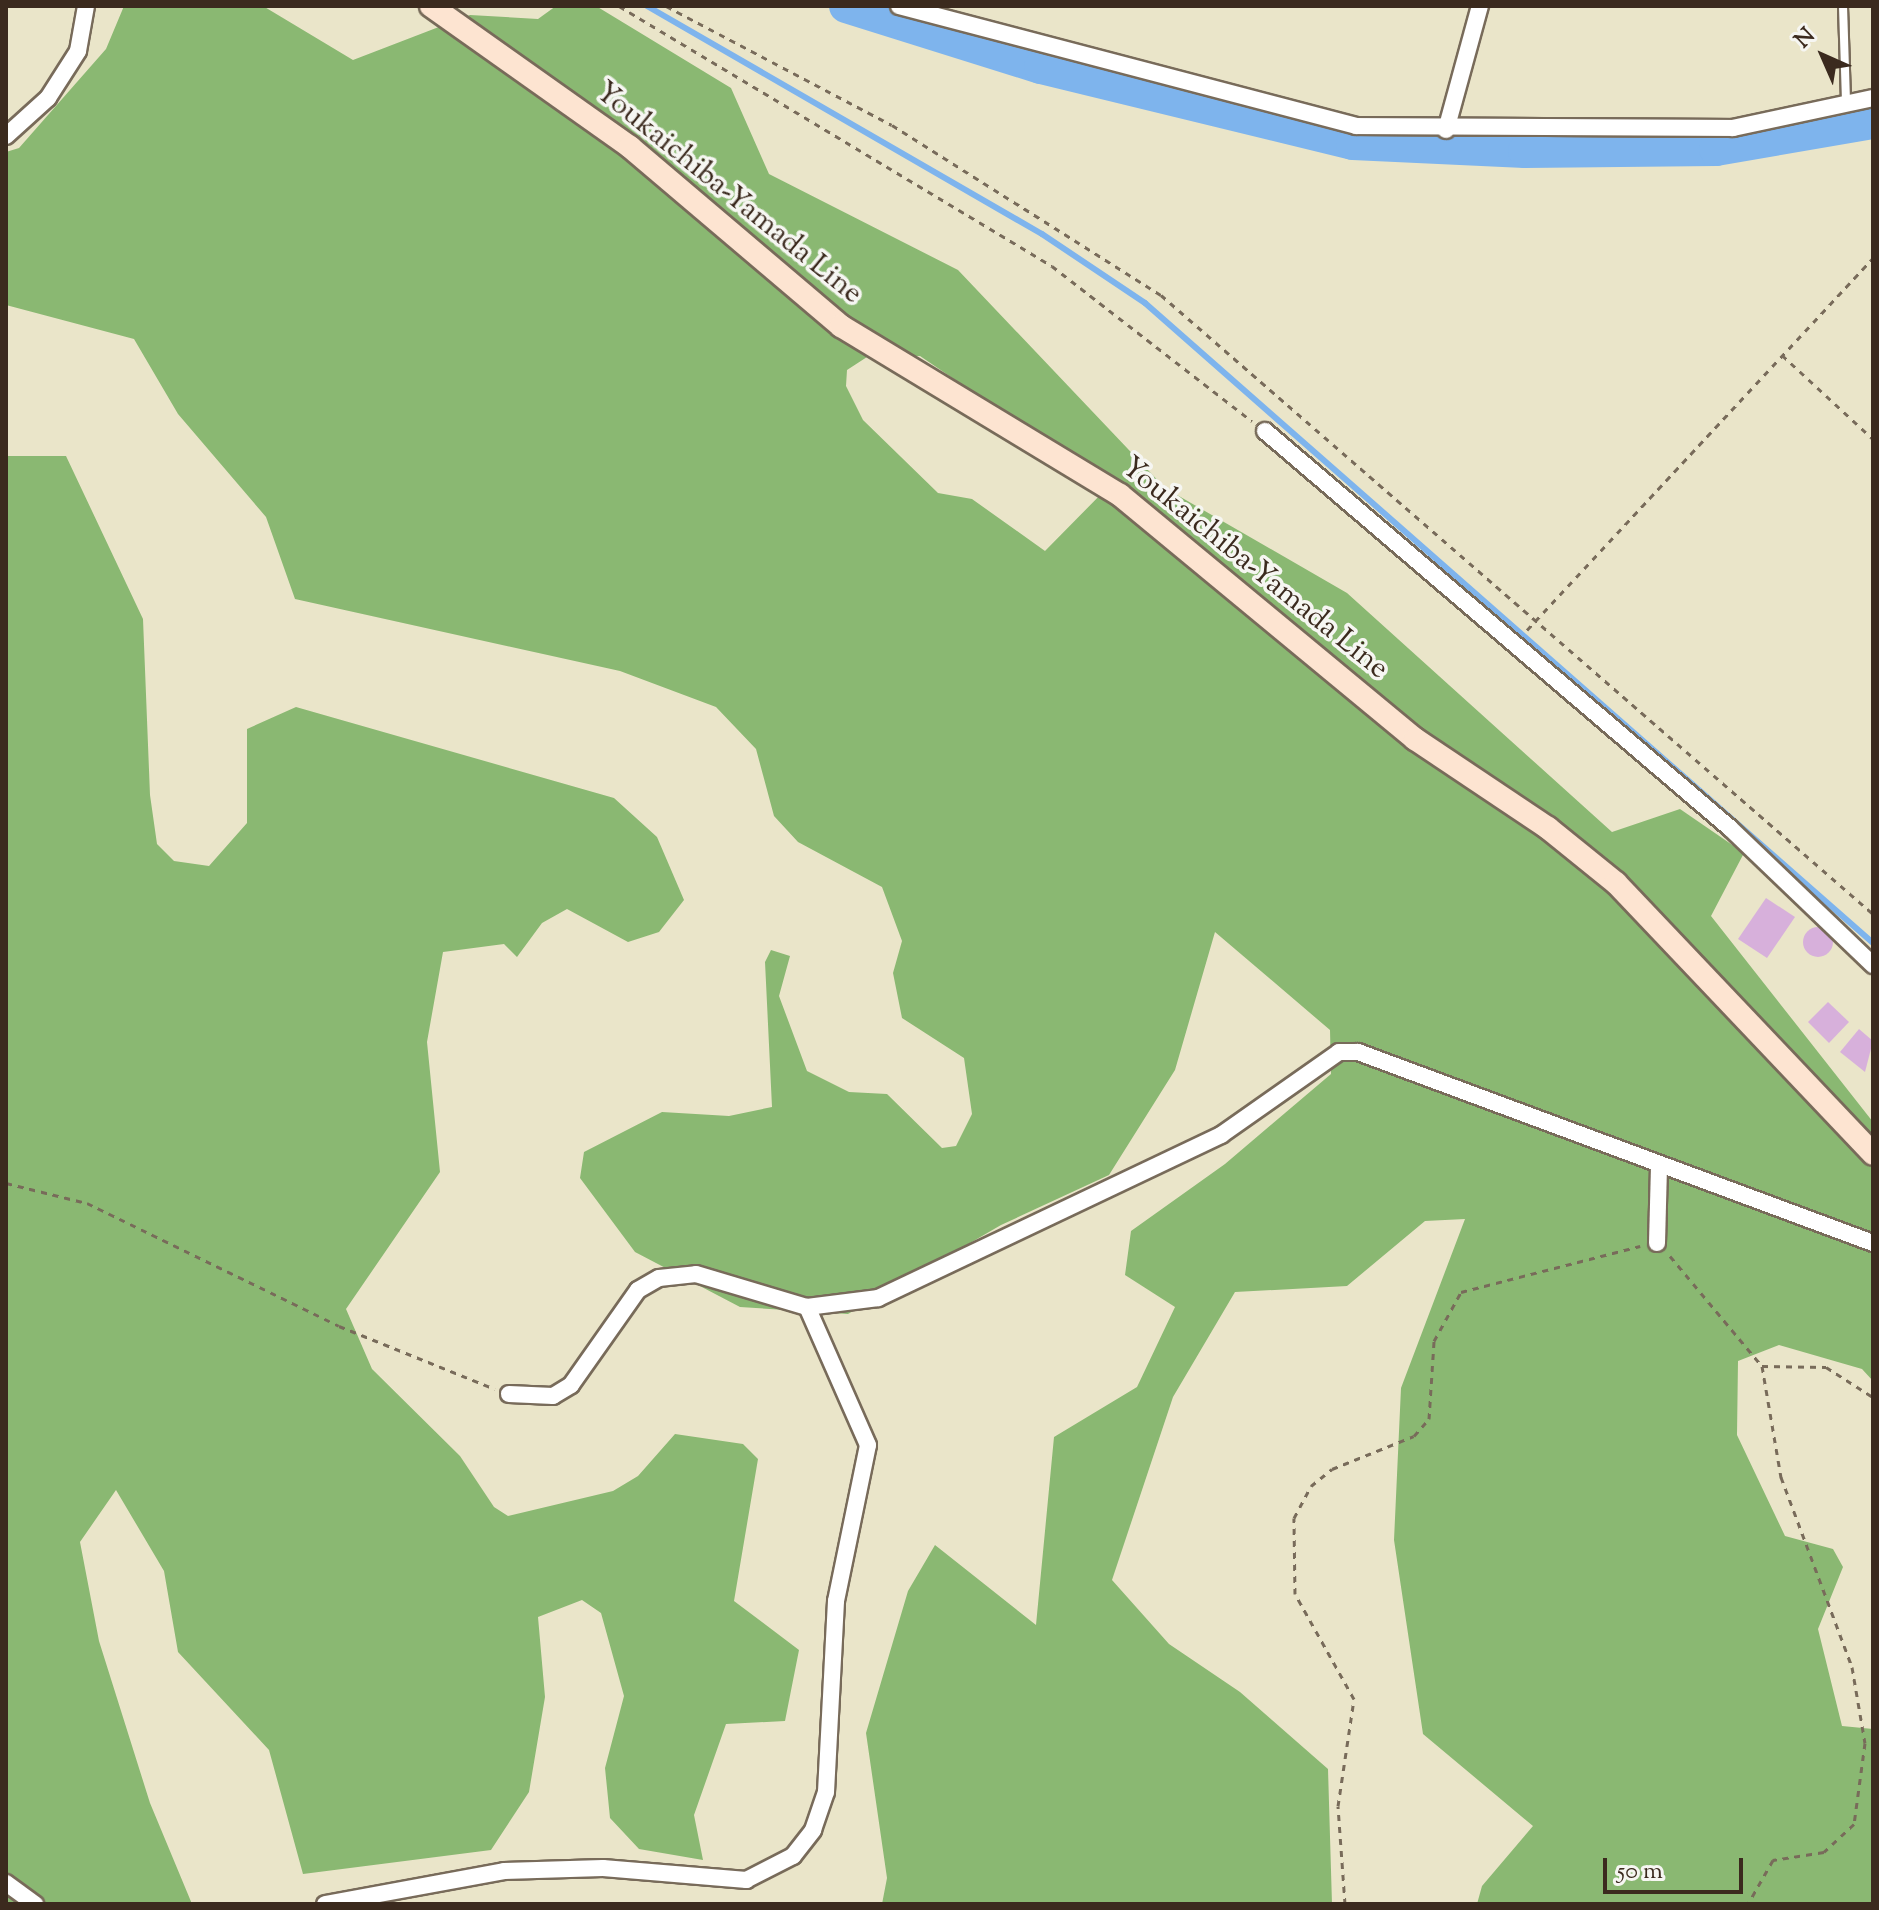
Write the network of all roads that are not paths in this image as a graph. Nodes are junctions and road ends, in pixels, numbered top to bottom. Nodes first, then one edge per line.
1 (86, 6) edge
2 (431, 6) edge
3 (899, 6) edge
4 (1480, 6) edge
5 (1843, 6) edge
6 (1873, 98) edge
7 (1846, 104) junction
8 (1446, 130) junction
9 (6, 136) edge
10 (1265, 431) road end
11 (1873, 965) edge
12 (1873, 1154) edge
13 (1659, 1169) junction
14 (1657, 1243) road end
15 (1873, 1243) edge
16 (807, 1307) junction
17 (509, 1394) road end
18 (6, 1883) edge
19 (35, 1904) edge
20 (325, 1904) edge

1 - 9 street
2 - 12 main road, Youkaichiba-Yamada Line
3 - 8 street
4 - 8 street
5 - 7 lane
6 - 7 street
7 - 8 street
10 - 11 street
13 - 14 street
13 - 15 street
13 - 16 street
16 - 17 street
16 - 20 street
18 - 19 street

